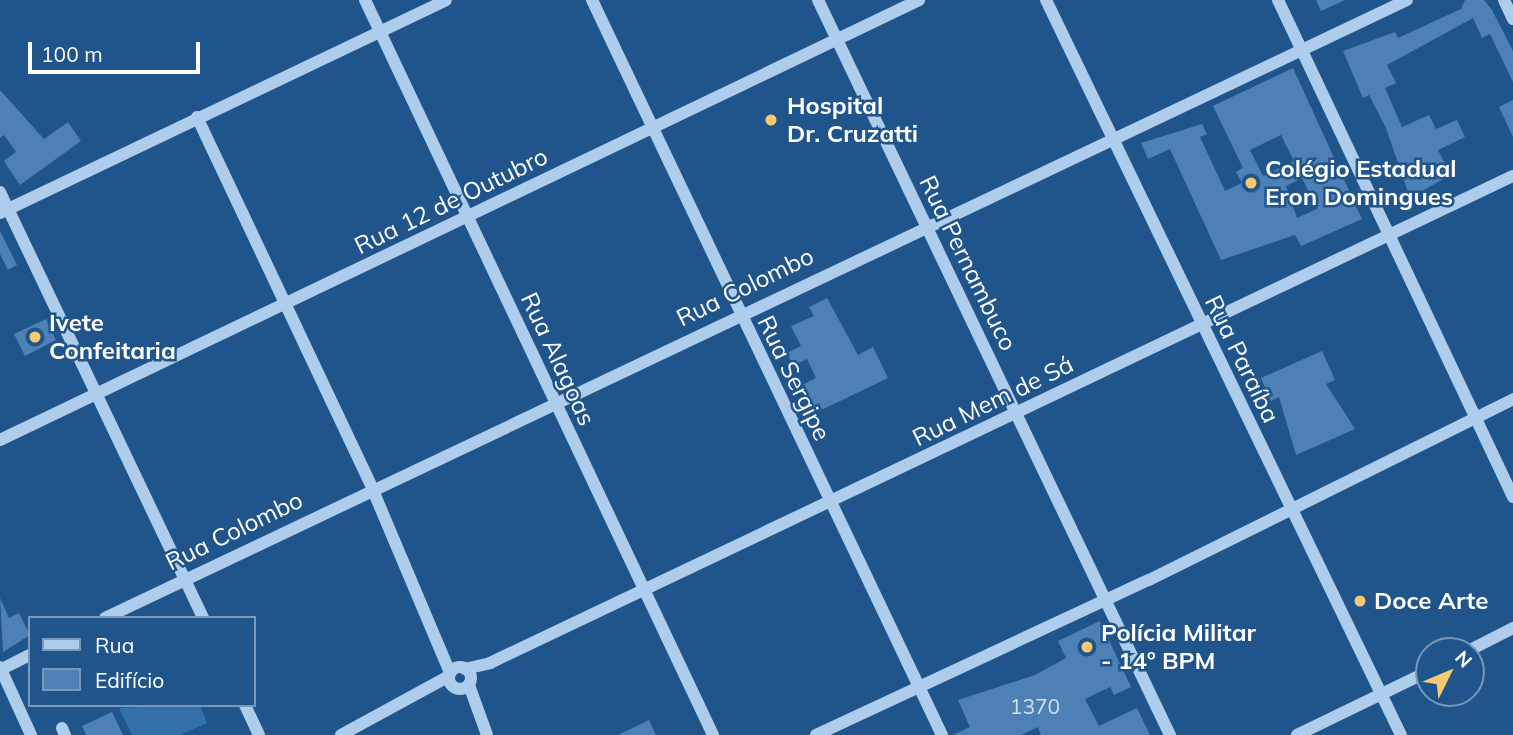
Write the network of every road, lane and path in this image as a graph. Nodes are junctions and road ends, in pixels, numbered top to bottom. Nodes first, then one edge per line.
1 (365, 0) edge
2 (446, 0) edge
3 (592, 0) edge
4 (818, 0) edge
5 (919, 0) edge
6 (1046, 0) edge
7 (1278, 0) edge
8 (1407, 0) edge
9 (1504, 0) edge
10 (1513, 19) edge
11 (380, 32) junction
12 (836, 40) junction
13 (1303, 50) junction
14 (197, 117) junction
15 (652, 128) junction
16 (1115, 139) junction
17 (1513, 176) edge
18 (0, 191) edge
19 (4, 211) edge
20 (467, 217) junction
21 (925, 225) junction
22 (1387, 234) junction
23 (283, 304) junction
24 (740, 313) junction
25 (1202, 323) junction
26 (96, 394) junction
27 (1513, 399) edge
28 (556, 401) junction
29 (1019, 412) junction
30 (1474, 416) junction
31 (0, 440) edge
32 (372, 488) junction
33 (1513, 497) edge
34 (831, 502) junction
35 (1291, 510) junction
36 (184, 579) junction
37 (641, 591) junction
38 (1107, 599) junction
39 (108, 616) edge
40 (202, 616) edge
41 (1513, 628) edge
42 (1485, 642) edge
43 (28, 656) edge
44 (0, 668) edge
45 (460, 678) junction
46 (1415, 678) edge
47 (919, 685) junction
48 (1382, 695) junction
49 (246, 707) edge
50 (31, 735) edge
51 (259, 735) edge
52 (341, 735) edge
53 (487, 735) edge
54 (713, 735) edge
55 (816, 735) edge
56 (942, 735) edge
57 (1170, 735) edge
58 (1297, 735) edge
59 (1401, 735) edge

1 - 11 street, Rua Alagoas
2 - 11 street
3 - 15 street, Rua Sergipe
4 - 12 street, Rua Pernambuco
5 - 12 street, Rua 12 de Outubro
6 - 16 street, Rua Paraíba
7 - 13 street
8 - 13 street, Rua Colombo
9 - 10 street
11 - 14 street
11 - 20 street, Rua Alagoas
12 - 15 street, Rua 12 de Outubro
12 - 21 street, Rua Pernambuco
13 - 16 street, Rua Colombo
13 - 22 street
14 - 19 street
14 - 23 street
15 - 20 street, Rua 12 de Outubro
15 - 24 street, Rua Sergipe
16 - 21 street, Rua Colombo
16 - 25 street, Rua Paraíba
17 - 22 street, Rua Mem de Sá
18 - 19 street
19 - 26 street
20 - 23 street, Rua 12 de Outubro
20 - 28 street, Rua Alagoas
21 - 24 street, Rua Colombo
21 - 29 street, Rua Pernambuco
22 - 25 street, Rua Mem de Sá
22 - 30 street
23 - 26 street, Rua 12 de Outubro
23 - 32 street
24 - 28 street, Rua Colombo
24 - 34 street, Rua Sergipe
25 - 29 street, Rua Mem de Sá
25 - 35 street, Rua Paraíba
26 - 31 street, Rua 12 de Outubro
26 - 36 street
27 - 30 street
28 - 32 street, Rua Colombo
28 - 37 street, Rua Alagoas
29 - 34 street, Rua Mem de Sá
29 - 38 street, Rua Pernambuco
30 - 33 street
30 - 35 street
32 - 36 street, Rua Colombo
32 - 45 street
34 - 37 street, Rua Mem de Sá
34 - 47 street, Rua Sergipe
35 - 38 street
35 - 48 street, Rua Paraíba
36 - 39 street, Rua Colombo
36 - 40 street
37 - 45 street, Rua Mem de Sá
37 - 54 street, Rua Alagoas
38 - 47 street
38 - 57 street, Rua Pernambuco
41 - 42 street
43 - 44 street
44 - 50 street
45 - 52 street
45 - 53 street
46 - 48 street
47 - 55 street
47 - 56 street, Rua Sergipe
48 - 58 street
48 - 59 street, Rua Paraíba
49 - 51 street

